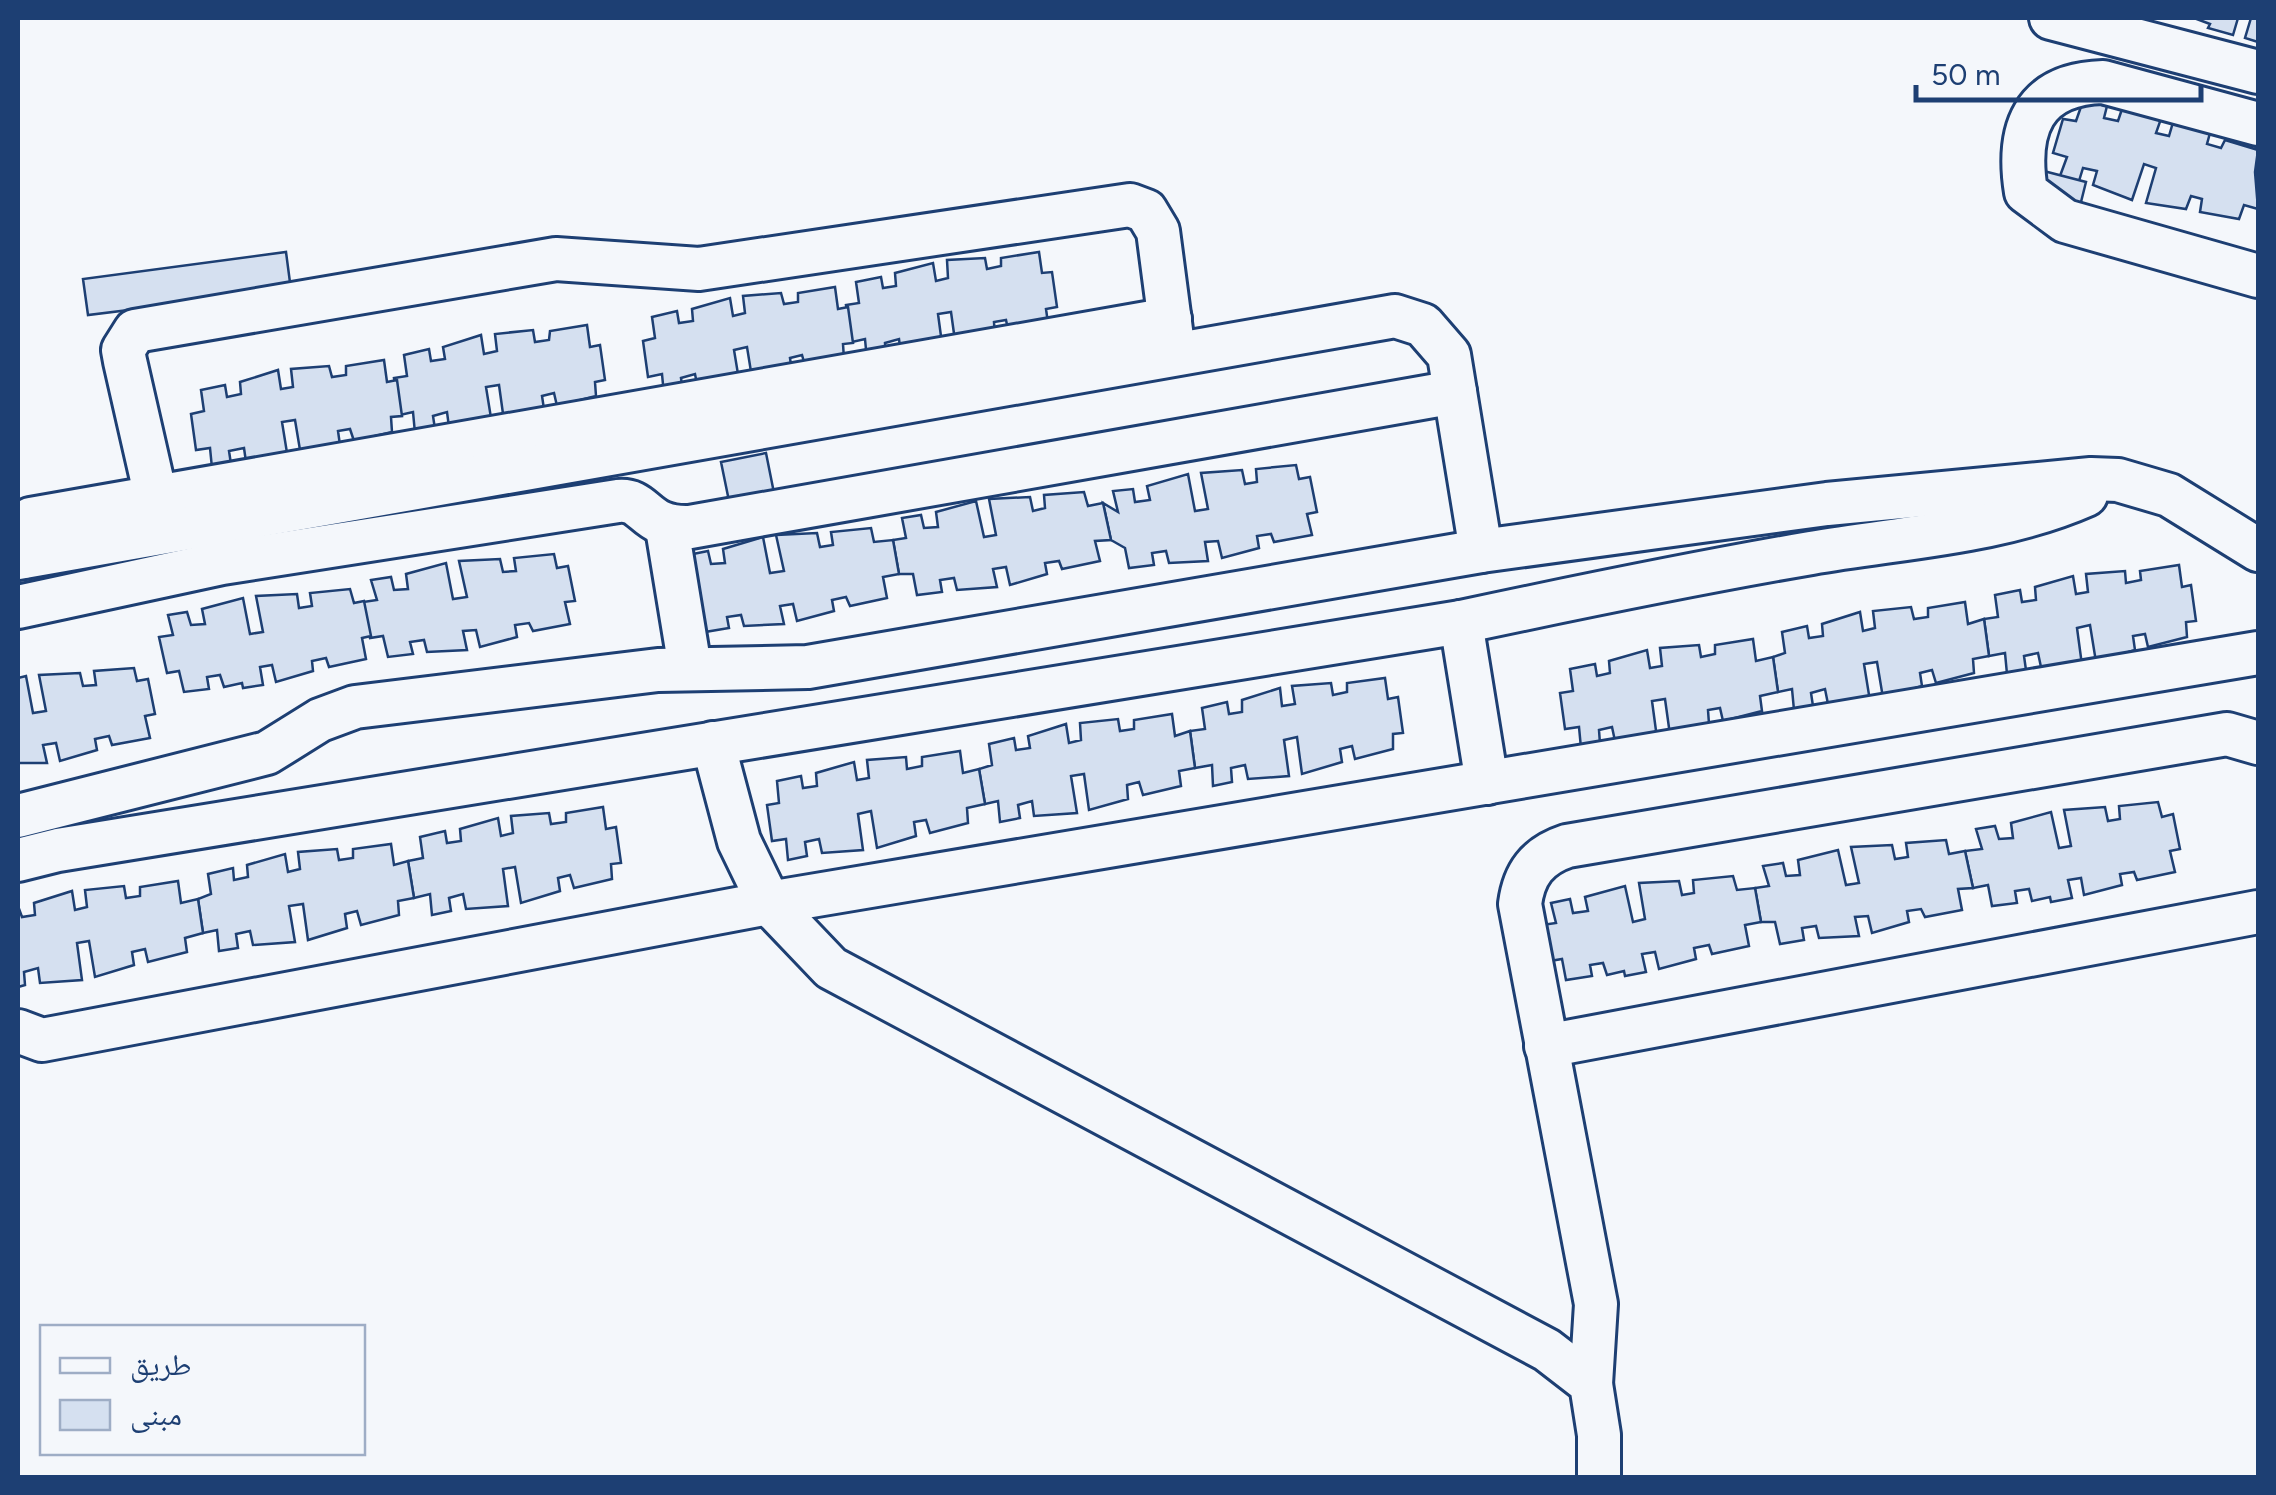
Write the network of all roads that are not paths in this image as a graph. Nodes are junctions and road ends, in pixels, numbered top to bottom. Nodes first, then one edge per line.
1 (2062, 19) edge
2 (2258, 72) edge
3 (2258, 124) edge
4 (2258, 276) edge
5 (1172, 336) junction
6 (1455, 392) junction
7 (676, 423) junction
8 (2118, 480) junction
9 (156, 497) junction
10 (667, 528) junction
11 (2258, 550) edge
12 (1481, 551) junction
13 (20, 558) edge
14 (18, 607) edge
15 (1461, 622) junction
16 (2258, 653) edge
17 (690, 668) junction
18 (713, 743) junction
19 (2258, 743) edge
20 (1487, 783) junction
21 (18, 816) edge
22 (18, 860) edge
23 (770, 903) junction
24 (2258, 912) edge
25 (18, 1031) edge
26 (1546, 1046) junction
27 (1591, 1384) junction
28 (1600, 1478) edge

1 - 2 street
3 - 4 street
5 - 6 street
5 - 7 street
5 - 9 street
6 - 10 street
6 - 12 street
7 - 9 street
7 - 13 street
8 - 11 street
8 - 12 street
8 - 15 street
9 - 13 street
10 - 14 street
10 - 17 street
12 - 17 street
15 - 18 street
15 - 20 street
16 - 20 street
17 - 21 street
18 - 22 street
18 - 23 street
19 - 26 street
20 - 23 street
23 - 25 street
23 - 27 street
24 - 26 street
26 - 27 street
27 - 28 street

